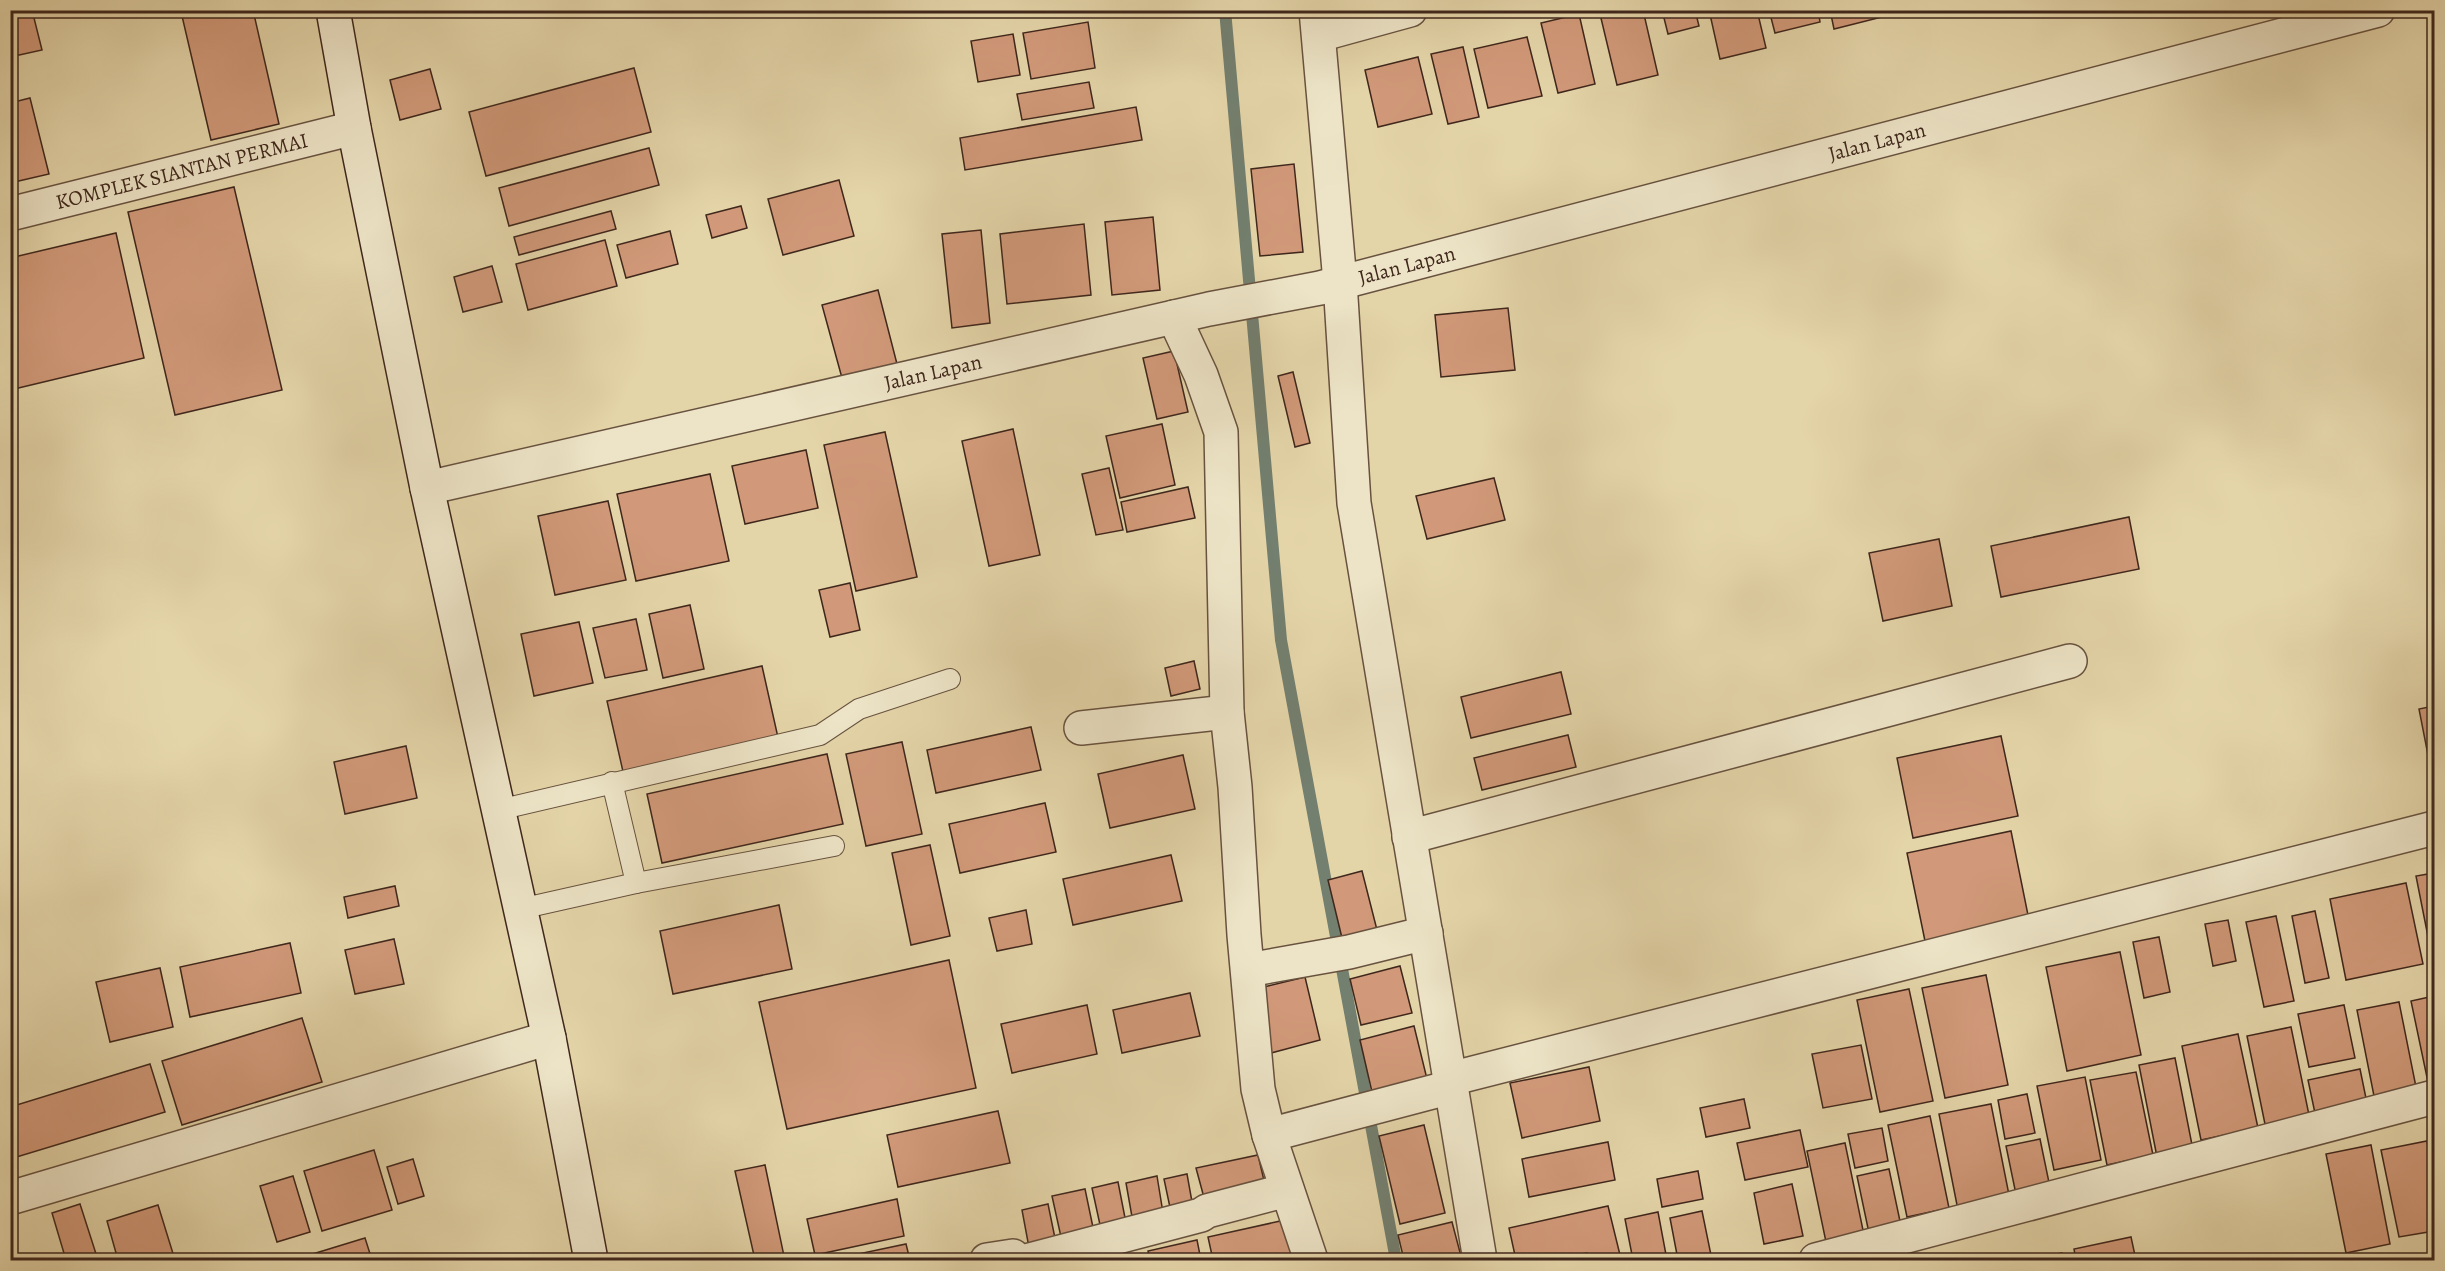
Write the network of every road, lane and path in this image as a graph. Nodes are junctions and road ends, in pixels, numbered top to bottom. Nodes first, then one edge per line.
1 (333, 10) edge
2 (1410, 10) edge
3 (2378, 10) edge
4 (2333, 16) edge
5 (1318, 23) edge
6 (354, 128) junction
7 (10, 214) edge
8 (1330, 285) junction
9 (1174, 318) junction
10 (427, 488) junction
11 (2070, 661) dead end
12 (950, 679) dead end
13 (1227, 712) junction
14 (1081, 728) dead end
15 (612, 782) junction
16 (498, 810) junction
17 (2434, 828) edge
18 (1409, 837) junction
19 (834, 846) dead end
20 (636, 883) junction
21 (520, 909) junction
22 (1425, 933) junction
23 (1259, 969) junction
24 (549, 1038) junction
25 (1451, 1083) junction
26 (2434, 1097) edge
27 (1284, 1131) junction
28 (1287, 1190) junction
29 (10, 1198) edge
30 (1010, 1259) edge
31 (591, 1260) edge
32 (1311, 1260) edge
33 (1480, 1260) edge
34 (1816, 1260) edge

1 - 6 street
2 - 5 street
3 - 4 street, Jalan Lapan
4 - 8 street, Jalan Lapan
5 - 8 street
6 - 7 street, KOMPLEK SIANTAN PERMAI
6 - 10 street
8 - 9 street, Jalan Lapan
8 - 18 street
9 - 10 street, Jalan Lapan
9 - 13 street
10 - 16 street
11 - 18 street
12 - 15 lane
13 - 14 street
13 - 23 street
15 - 16 lane
15 - 20 lane
16 - 21 street
17 - 25 street
18 - 22 street
19 - 20 lane
20 - 21 lane
21 - 24 street
22 - 23 street
22 - 25 street
23 - 27 street
24 - 29 street
24 - 31 street
25 - 27 street
25 - 33 street
26 - 34 street
27 - 28 street
28 - 30 street
28 - 32 street

